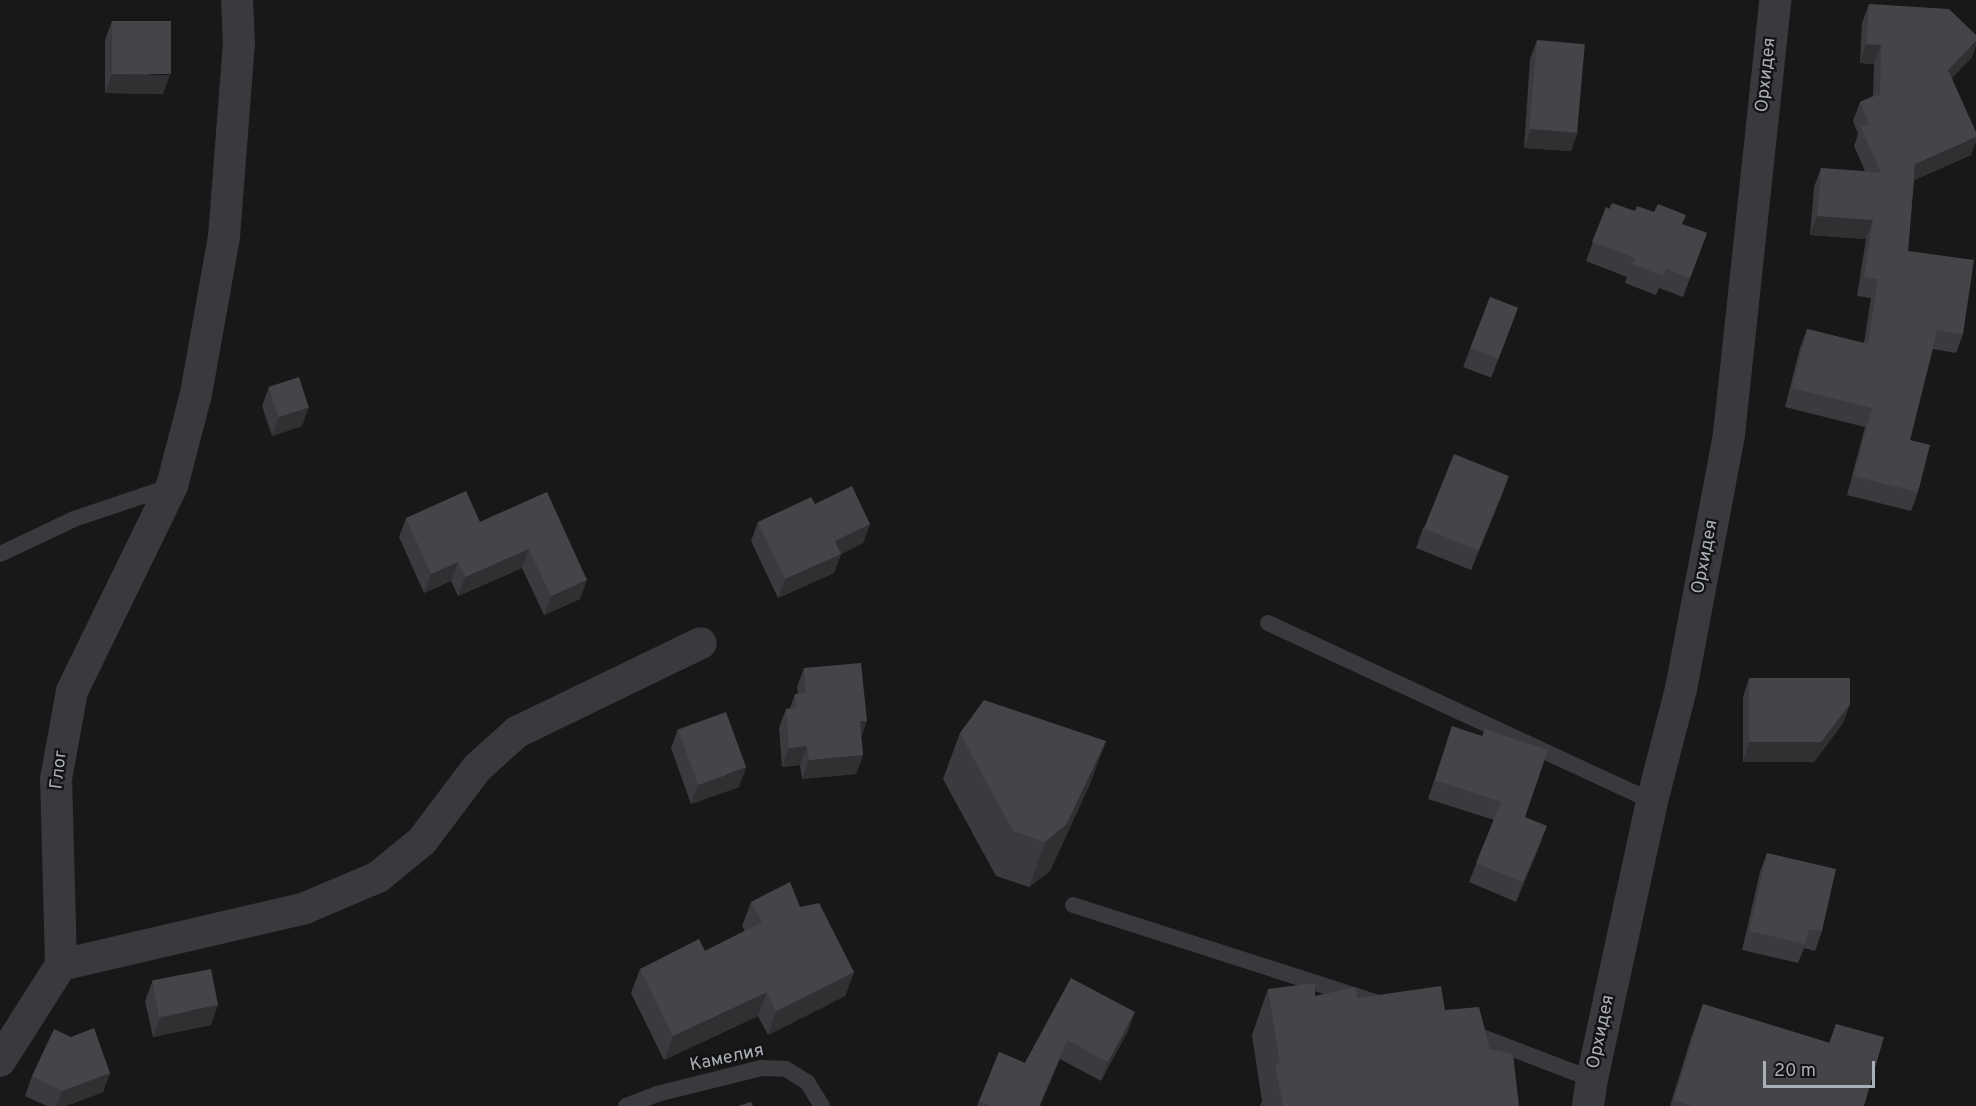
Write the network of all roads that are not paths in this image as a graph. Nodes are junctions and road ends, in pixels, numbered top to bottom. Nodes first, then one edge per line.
1 (237, 0) edge
2 (1775, 0) edge
3 (172, 486) junction
4 (0, 554) edge
5 (1268, 623) dead end
6 (701, 643) dead end
7 (1652, 801) junction
8 (1073, 905) dead end
9 (61, 965) junction
10 (1396, 1009) edge
11 (1452, 1027) edge
12 (0, 1061) edge
13 (1590, 1092) edge
14 (626, 1106) edge
15 (822, 1106) edge

1 - 3 street, Глог
2 - 7 street, Орхидея
3 - 4 lane
3 - 9 street, Глог
5 - 7 lane
6 - 9 street
7 - 13 street, Орхидея
8 - 10 lane
9 - 12 street
11 - 13 lane
14 - 15 lane, Камелия

